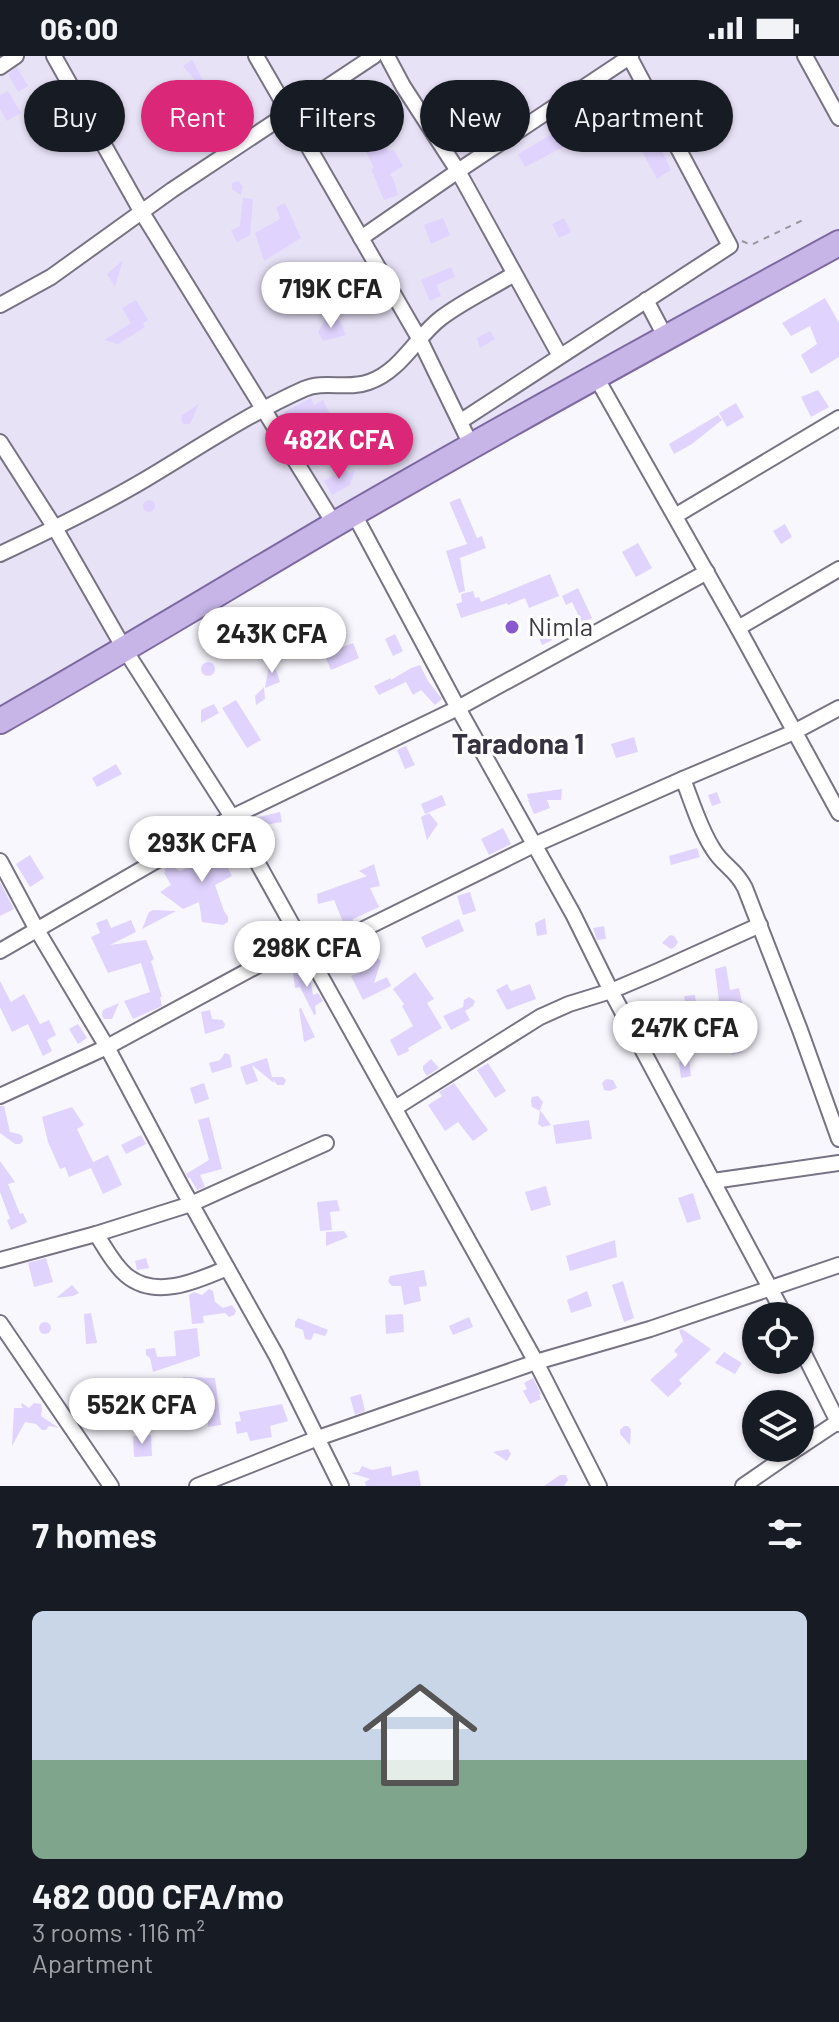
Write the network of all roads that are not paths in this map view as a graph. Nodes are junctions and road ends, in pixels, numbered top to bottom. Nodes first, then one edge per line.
1 (16, 56) edge
2 (54, 56) edge
3 (256, 56) edge
4 (374, 56) edge
5 (387, 56) edge
6 (630, 56) edge
7 (805, 56) edge
8 (0, 67) edge
9 (338, 80) edge
10 (270, 81) edge
11 (839, 118) edge
12 (270, 126) edge
13 (310, 152) edge
14 (458, 171) junction
15 (141, 211) junction
16 (361, 238) junction
17 (839, 243) edge
18 (514, 274) junction
19 (646, 300) junction
20 (0, 305) edge
21 (666, 338) junction
22 (420, 340) junction
23 (560, 356) junction
24 (596, 377) junction
25 (264, 409) junction
26 (839, 418) edge
27 (461, 421) junction
28 (0, 442) edge
29 (472, 447) junction
30 (675, 516) junction
31 (344, 519) junction
32 (55, 528) junction
33 (0, 554) edge
34 (839, 569) edge
35 (707, 572) junction
36 (738, 628) junction
37 (125, 650) junction
38 (458, 708) junction
39 (839, 708) edge
40 (0, 721) edge
41 (794, 732) junction
42 (683, 779) junction
43 (839, 813) edge
44 (232, 817) junction
45 (534, 845) junction
46 (0, 861) edge
47 (760, 925) junction
48 (37, 930) junction
49 (301, 942) junction
50 (0, 951) edge
51 (309, 956) junction
52 (611, 991) junction
53 (107, 1047) junction
54 (839, 1092) edge
55 (0, 1096) edge
56 (825, 1099) junction
57 (395, 1108) junction
58 (839, 1139) edge
59 (326, 1143) dead end
60 (839, 1163) edge
61 (713, 1181) junction
62 (191, 1204) junction
63 (96, 1234) junction
64 (0, 1260) edge
65 (839, 1265) edge
66 (227, 1268) junction
67 (771, 1289) junction
68 (778, 1302) edge
69 (0, 1323) edge
70 (536, 1362) junction
71 (814, 1373) edge
72 (839, 1422) edge
73 (318, 1438) junction
74 (814, 1438) edge
75 (777, 1462) edge
76 (111, 1486) edge
77 (197, 1486) edge
78 (341, 1486) edge
79 (599, 1486) edge
80 (743, 1486) edge

1 - 8 street
2 - 15 street
3 - 10 street
4 - 9 street
5 - 14 street
6 - 14 street
6 - 19 street
7 - 11 street
12 - 15 street
13 - 16 street
14 - 16 street
14 - 18 street
15 - 20 street
15 - 25 street
16 - 22 street
17 - 21 main road
18 - 22 street
18 - 23 street
19 - 21 street
19 - 23 street
21 - 24 main road
22 - 25 street
22 - 27 street
23 - 27 street
24 - 29 main road
24 - 30 street
25 - 31 street
25 - 32 street
26 - 30 street
27 - 29 street
28 - 32 street
29 - 31 main road
30 - 35 street
31 - 37 main road
31 - 38 street
32 - 33 street
32 - 37 street
34 - 36 street
35 - 36 street
35 - 38 street
36 - 41 street
37 - 40 main road
37 - 44 street
38 - 44 street
38 - 45 street
39 - 41 street
41 - 42 street
41 - 43 street
42 - 45 street
42 - 47 street
44 - 48 street
44 - 49 street
45 - 51 street
45 - 52 street
46 - 48 street
47 - 52 street
47 - 56 street
48 - 50 street
48 - 53 street
49 - 51 street
49 - 53 street
51 - 57 street
52 - 57 street
52 - 61 street
53 - 55 street
53 - 62 street
54 - 56 street
56 - 58 street
57 - 70 street
59 - 62 street
60 - 61 street
61 - 67 street
62 - 63 street
62 - 66 street
63 - 64 street
63 - 66 street
65 - 67 street
66 - 73 street
67 - 68 street
67 - 70 street
69 - 76 street
70 - 73 street
70 - 79 street
71 - 72 street
72 - 74 street
73 - 77 street
73 - 78 street
75 - 80 street

